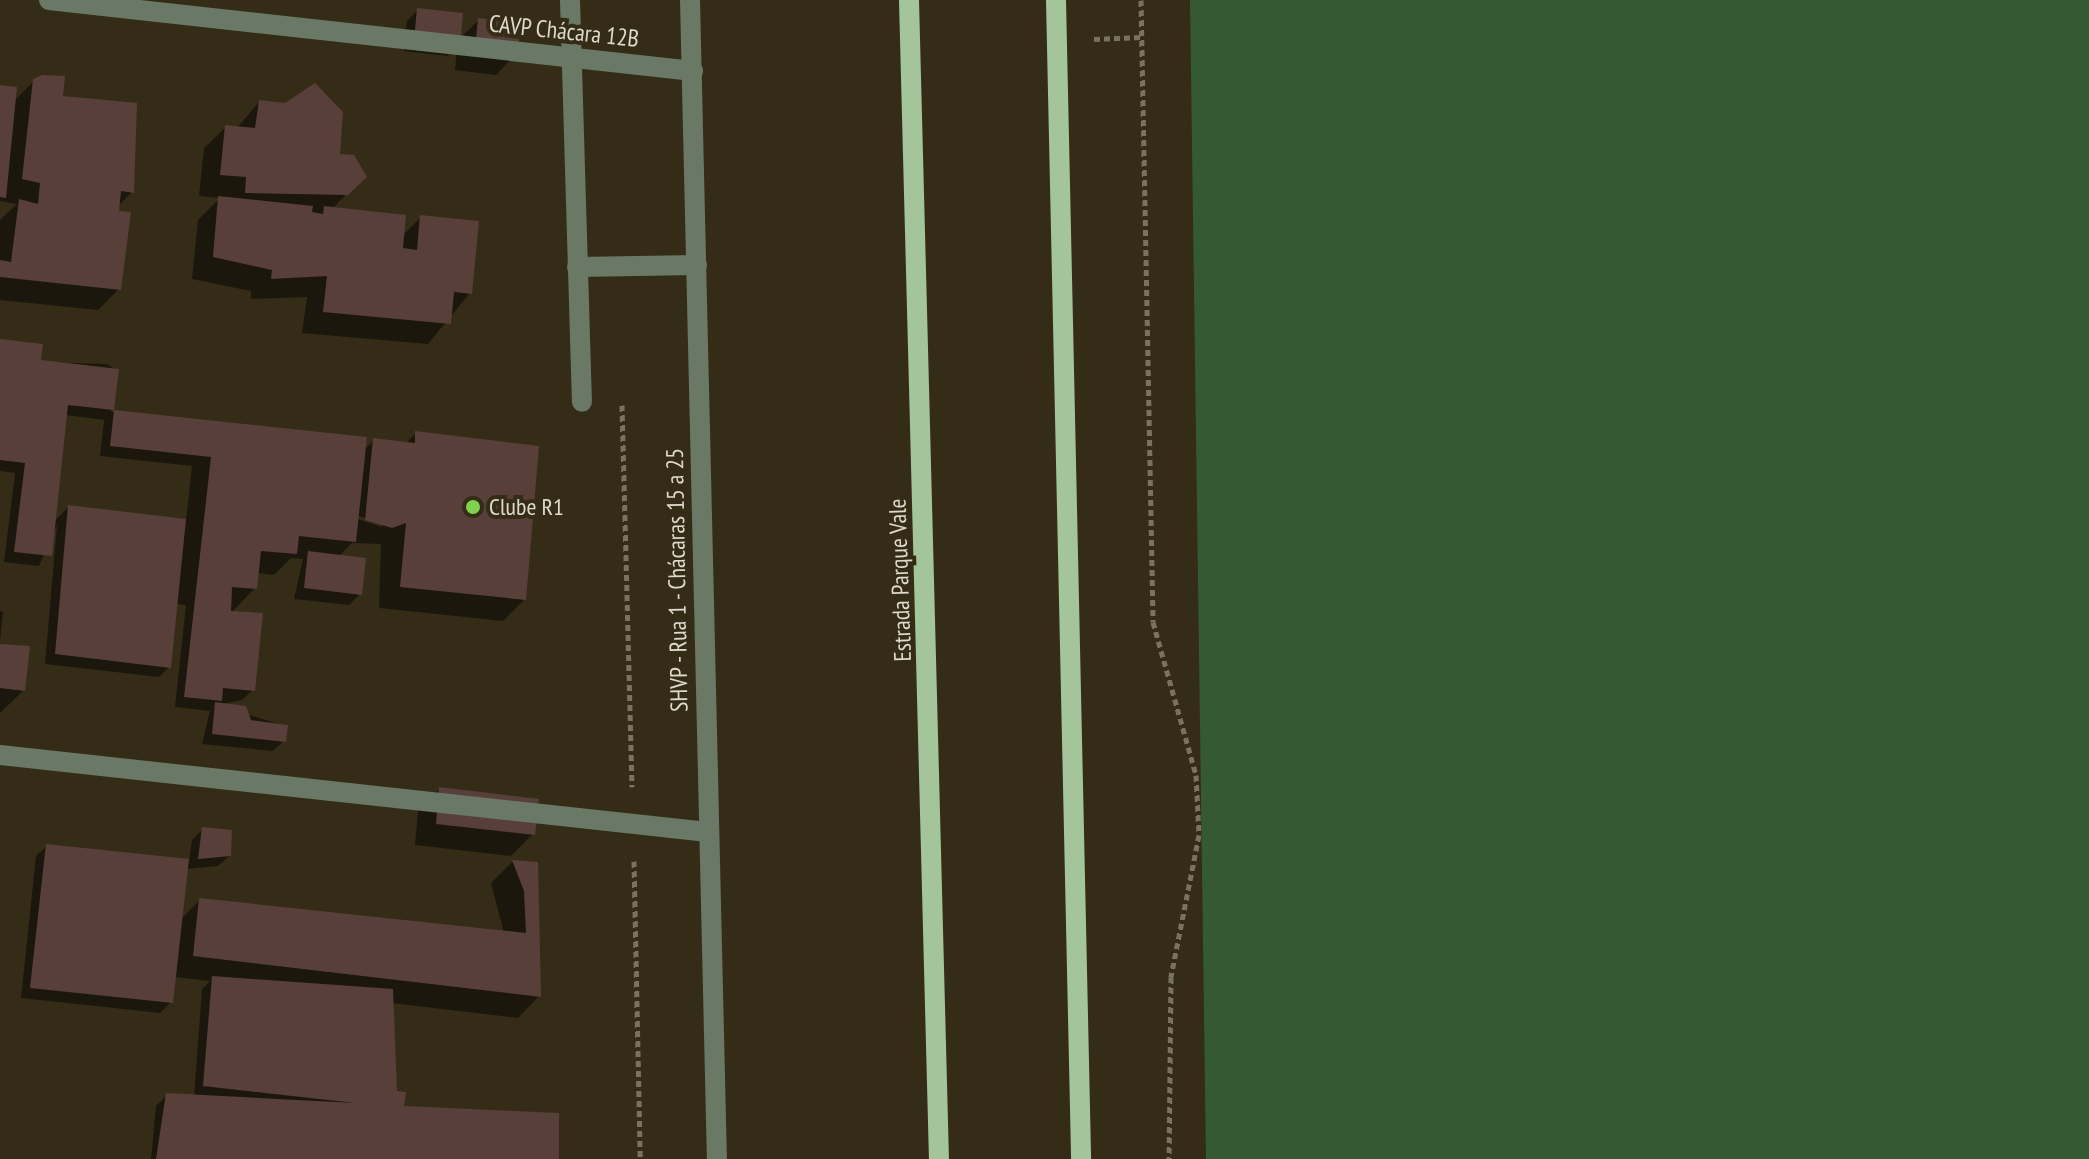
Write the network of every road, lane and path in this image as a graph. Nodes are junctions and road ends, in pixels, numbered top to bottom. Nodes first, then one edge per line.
1 (49, 0) edge
2 (570, 0) edge
3 (690, 0) edge
4 (909, 0) edge
5 (1056, 0) edge
6 (1141, 0) edge
7 (1142, 37) junction
8 (1057, 41) junction
9 (574, 59) junction
10 (693, 71) junction
11 (697, 265) junction
12 (577, 267) junction
13 (621, 393) dead end
14 (582, 402) dead end
15 (0, 755) edge
16 (633, 822) junction
17 (708, 832) junction
18 (640, 1159) edge
19 (717, 1159) edge
20 (939, 1159) edge
21 (1081, 1159) edge
22 (1169, 1159) edge

1 - 9 street, CAVP Chácara 12B
2 - 9 street
3 - 10 street, SHVP - Rua 1 - Chácaras 15 a 25
4 - 20 main road, Estrada Parque Vale
5 - 8 main road
6 - 7 path
7 - 8 path
7 - 22 path
8 - 21 main road
9 - 10 street, CAVP Chácara 12B
9 - 12 street
10 - 11 street, SHVP - Rua 1 - Chácaras 15 a 25
11 - 12 street
11 - 17 street, SHVP - Rua 1 - Chácaras 15 a 25
12 - 14 street
13 - 16 path
15 - 16 street
16 - 17 street
16 - 18 path
17 - 19 street, SHVP - Rua 1 - Chácaras 15 a 25

